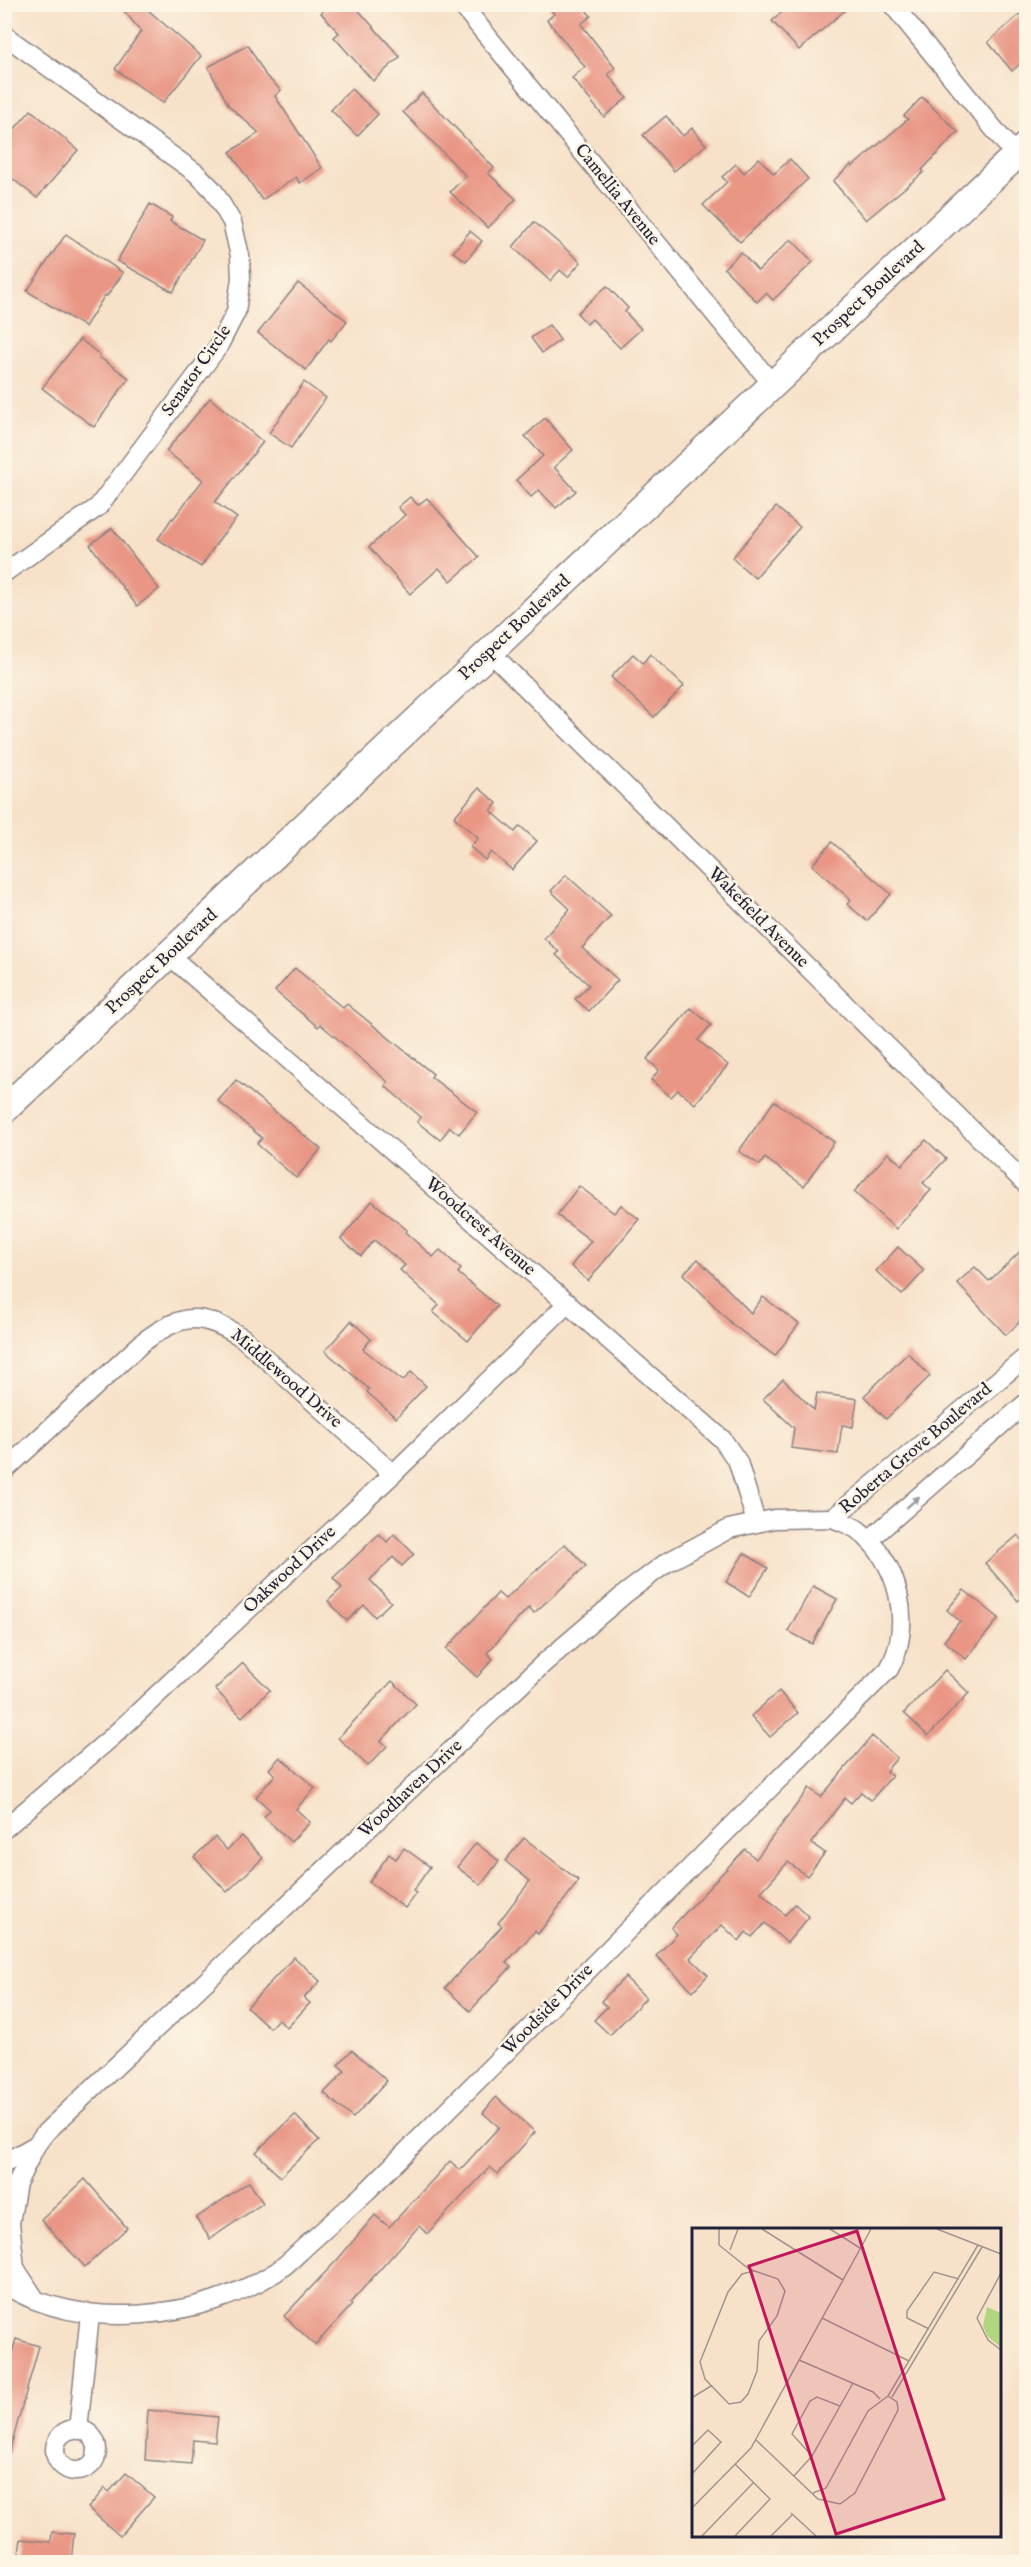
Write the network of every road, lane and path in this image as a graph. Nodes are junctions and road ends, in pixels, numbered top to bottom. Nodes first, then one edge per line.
1 (461, 4) edge
2 (892, 4) edge
3 (4, 35) edge
4 (4, 47) edge
5 (30, 56) junction
6 (1021, 151) edge
7 (772, 385) junction
8 (4, 573) edge
9 (490, 652) junction
10 (169, 955) junction
11 (4, 1110) edge
12 (1026, 1184) edge
13 (568, 1303) junction
14 (1026, 1357) edge
15 (1026, 1402) edge
16 (4, 1471) edge
17 (393, 1474) junction
18 (833, 1518) junction
19 (756, 1522) junction
20 (869, 1540) junction
21 (6, 1824) edge
22 (36, 2145) junction
23 (4, 2163) edge
24 (4, 2284) edge
25 (35, 2299) junction
26 (90, 2314) junction
27 (78, 2430) dead end

1 - 7 street, Camellia Avenue
2 - 6 street
3 - 5 street, Senator Circle
4 - 5 street, Senator Circle
5 - 8 street, Senator Circle
6 - 7 main road, Prospect Boulevard
7 - 9 main road, Prospect Boulevard
9 - 10 main road, Prospect Boulevard
9 - 12 street, Wakefield Avenue
10 - 11 main road, Prospect Boulevard
10 - 13 street, Woodcrest Avenue
13 - 17 street, Oakwood Drive
13 - 19 street, Woodcrest Avenue
14 - 18 street, Roberta Grove Boulevard
20 -> 15 street, Roberta Grove Boulevard
16 - 17 street, Middlewood Drive
17 - 21 street, Oakwood Drive
18 - 19 street, Woodhaven Drive
18 - 20 street, Woodside Drive
19 - 22 street, Woodhaven Drive
20 - 26 street, Woodside Drive
22 - 23 street, Woodhaven Drive
22 - 25 street, Woodhaven Drive
24 - 25 street, Woodside Drive
25 - 26 street, Woodside Drive
26 - 27 street

